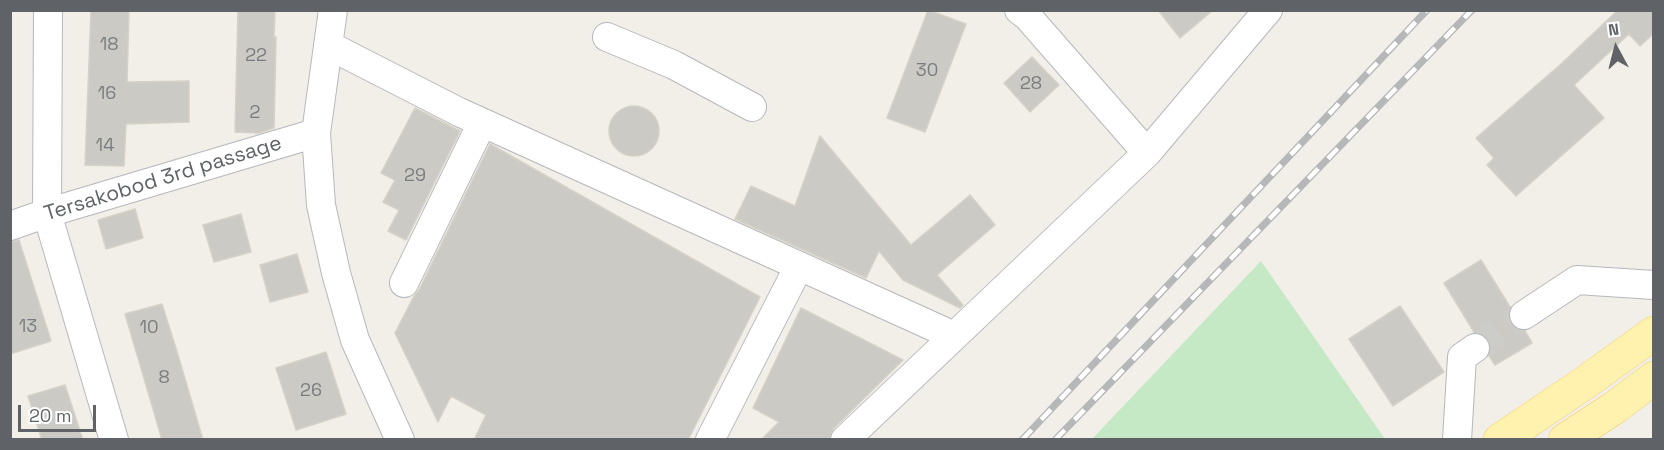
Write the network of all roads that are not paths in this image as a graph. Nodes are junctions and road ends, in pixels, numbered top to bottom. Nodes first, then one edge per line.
1 (48, 10) edge
2 (333, 10) edge
3 (1019, 10) edge
4 (1268, 10) edge
5 (607, 37) dead end
6 (328, 45) junction
7 (752, 107) dead end
8 (482, 123) junction
9 (316, 133) junction
10 (1148, 153) junction
11 (47, 213) junction
12 (10, 226) edge
13 (799, 266) junction
14 (404, 283) dead end
15 (1653, 285) edge
16 (1524, 315) tunnel mouth
17 (1653, 333) edge
18 (952, 338) junction
19 (1475, 348) tunnel mouth
20 (1653, 378) edge
21 (114, 440) edge
22 (400, 440) edge
23 (710, 440) edge
24 (845, 440) edge
25 (1457, 440) edge
26 (1500, 440) edge
27 (1565, 440) edge

1 - 11 street
2 - 6 street
3 - 10 street
4 - 10 street
5 - 7 street
6 - 8 street
6 - 9 street
8 - 13 street
8 - 14 street
9 - 11 street, Tersakobod 3rd passage
9 - 22 street
10 - 18 street
11 - 12 street, Tersakobod 3rd passage
11 - 21 street
13 - 18 street
13 - 23 street
15 - 16 street
17 - 26 main road
18 - 24 street
19 - 25 street
20 - 27 main road

